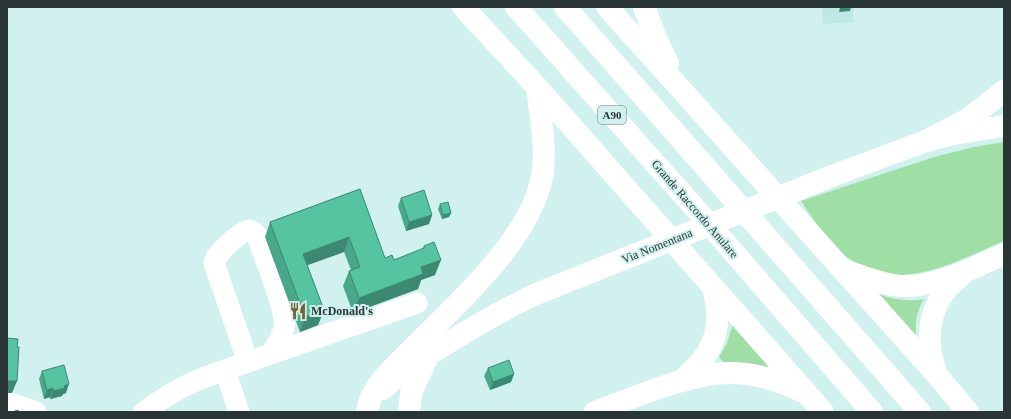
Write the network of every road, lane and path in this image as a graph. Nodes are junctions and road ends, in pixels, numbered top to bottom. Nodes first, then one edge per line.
1 (464, 7) edge
2 (516, 7) edge
3 (565, 7) edge
4 (607, 7) edge
5 (644, 7) edge
6 (537, 87) junction
7 (682, 89) junction
8 (1004, 91) edge
9 (1004, 126) edge
10 (926, 141) junction
11 (1004, 254) edge
12 (843, 270) junction
13 (965, 271) junction
14 (713, 288) junction
15 (417, 303) dead end
16 (271, 353) junction
17 (428, 356) junction
18 (248, 362) junction
19 (225, 370) junction
20 (937, 375) junction
21 (679, 382) junction
22 (807, 394) junction
23 (7, 402) edge
24 (365, 408) edge
25 (36, 412) edge
26 (144, 412) edge
27 (239, 412) edge
28 (409, 412) edge
29 (595, 412) edge
30 (823, 412) edge
31 (872, 412) edge
32 (920, 412) edge
33 (968, 412) edge

1 - 6 main road
2 - 31 main road, Grande Raccordo Anulare / A90
3 - 32 main road
4 - 7 main road
5 - 7 main road
6 - 14 main road
6 - 24 main road
7 - 12 main road
8 - 10 main road
9 - 10 main road, Via Nomentana
10 - 17 main road, Via Nomentana
11 - 13 main road
12 - 13 main road
12 - 20 main road
13 - 20 main road
14 - 21 main road
14 - 22 main road
15 - 16 lane
16 - 18 lane
16 - 18 lane
17 - 24 main road, Via Nomentana
17 - 28 main road
18 - 19 lane
19 - 26 lane
19 - 27 lane
20 - 33 main road
21 - 22 main road
21 - 29 main road
22 - 30 main road
23 - 25 lane

